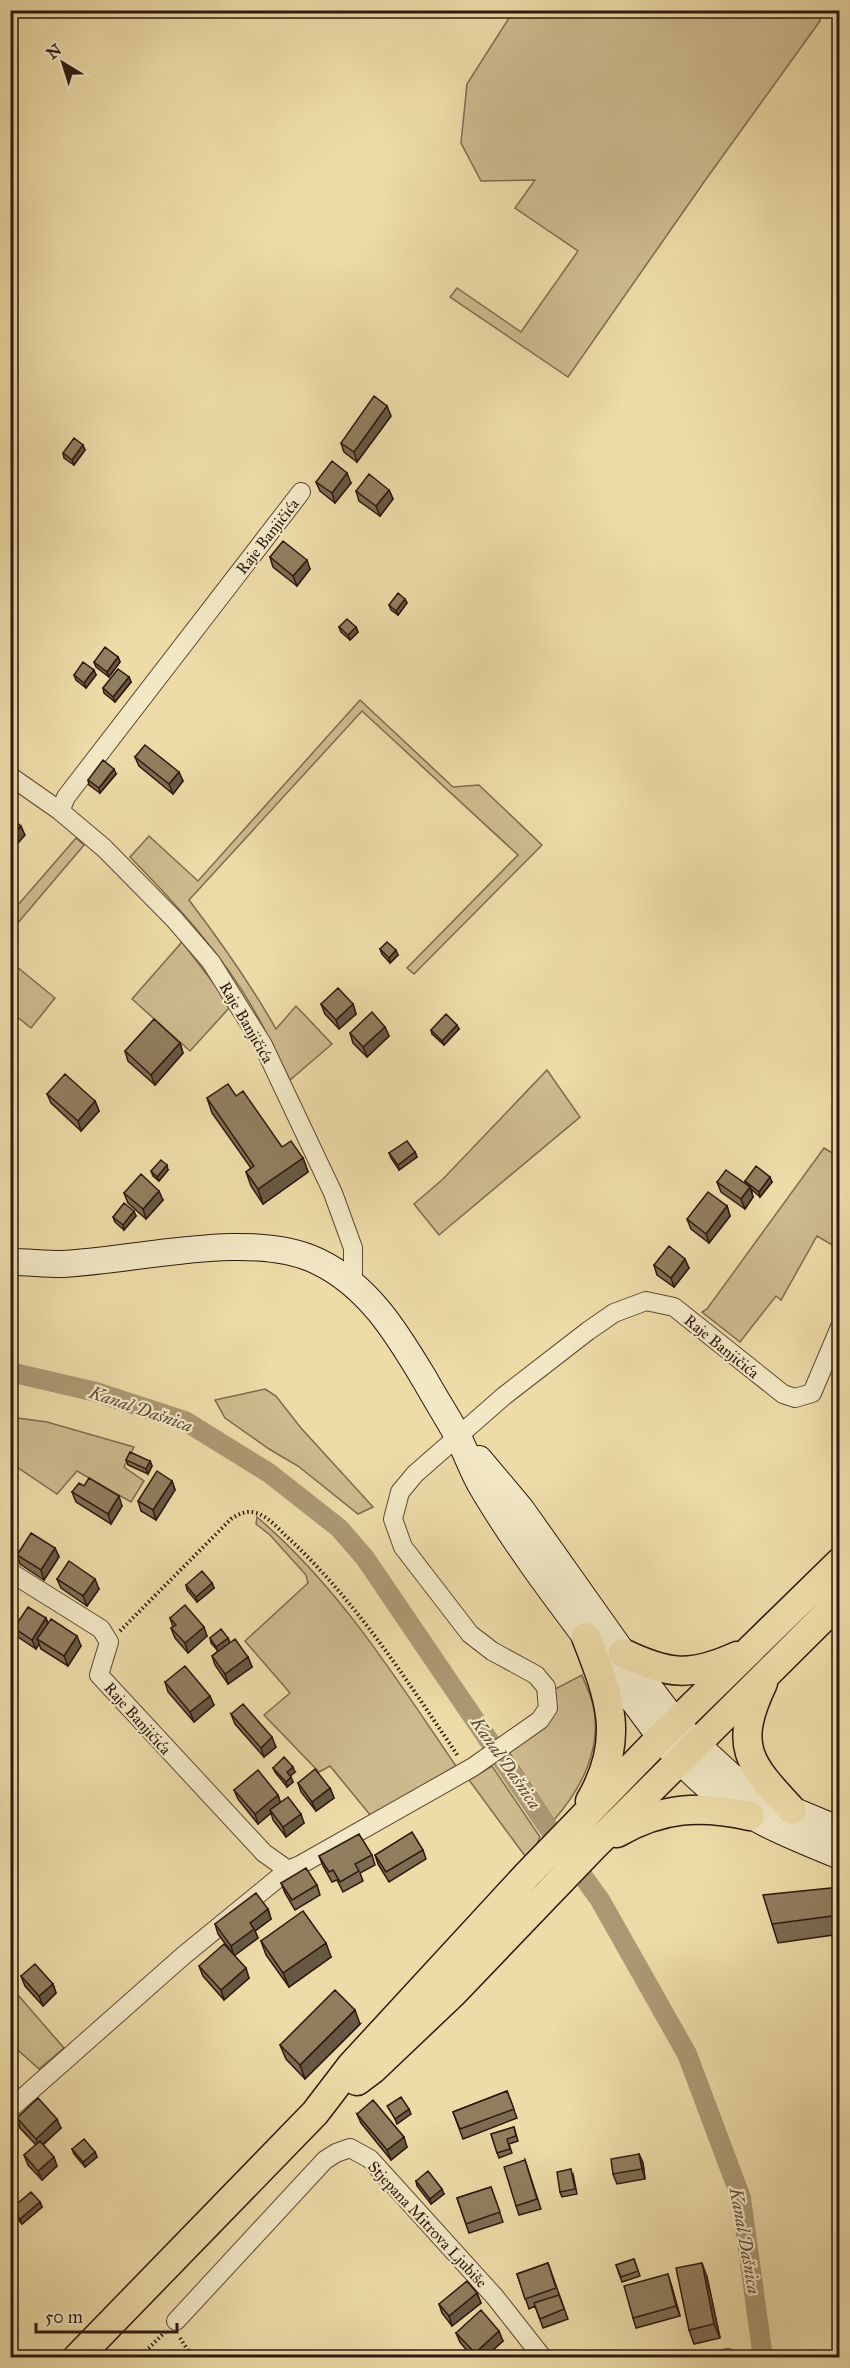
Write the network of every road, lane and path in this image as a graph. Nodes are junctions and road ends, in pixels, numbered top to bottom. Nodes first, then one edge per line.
1 (301, 492) dead end
2 (10, 776) edge
3 (60, 811) junction
4 (10, 1262) edge
5 (353, 1283) junction
6 (840, 1327) edge
7 (457, 1435) junction
8 (840, 1562) edge
9 (10, 1572) edge
10 (840, 1601) edge
11 (586, 1637) junction
12 (109, 1642) junction
13 (750, 1650) junction
14 (623, 1653) junction
15 (767, 1674) junction
16 (669, 1730) junction
17 (688, 1751) junction
18 (470, 1769) junction
19 (792, 1810) junction
20 (750, 1816) junction
21 (840, 1830) edge
22 (581, 1839) junction
23 (840, 1856) edge
24 (288, 1870) junction
25 (10, 2109) edge
26 (315, 2113) junction
27 (176, 2321) junction
28 (76, 2358) edge
29 (139, 2358) edge
30 (193, 2358) edge
31 (543, 2358) edge

1 - 3 street, Raje Banjičića
2 - 3 street, Raje Banjičića
3 - 5 street, Raje Banjičića
4 - 5 main road
5 - 7 main road
6 - 7 street, Raje Banjičića
7 - 11 main road
7 - 14 main road
7 - 18 street, Raje Banjičića
8 - 13 main road
9 - 12 street
10 - 15 main road
11 - 16 main road
11 - 22 main road
12 - 18 path
12 - 24 street, Raje Banjičića
13 - 14 main road
13 - 16 main road
14 - 16 main road
15 - 17 main road
15 - 19 main road
16 - 17 main road
16 - 22 main road
17 - 19 main road
17 - 20 main road
17 - 22 main road
18 - 24 street
19 - 21 main road
20 - 22 main road
20 - 23 main road
22 - 26 main road
22 - 26 main road
24 - 25 street
26 - 28 main road
27 - 29 path
27 - 30 path
27 - 31 street, Stjepana Mitrova Ljubiše

